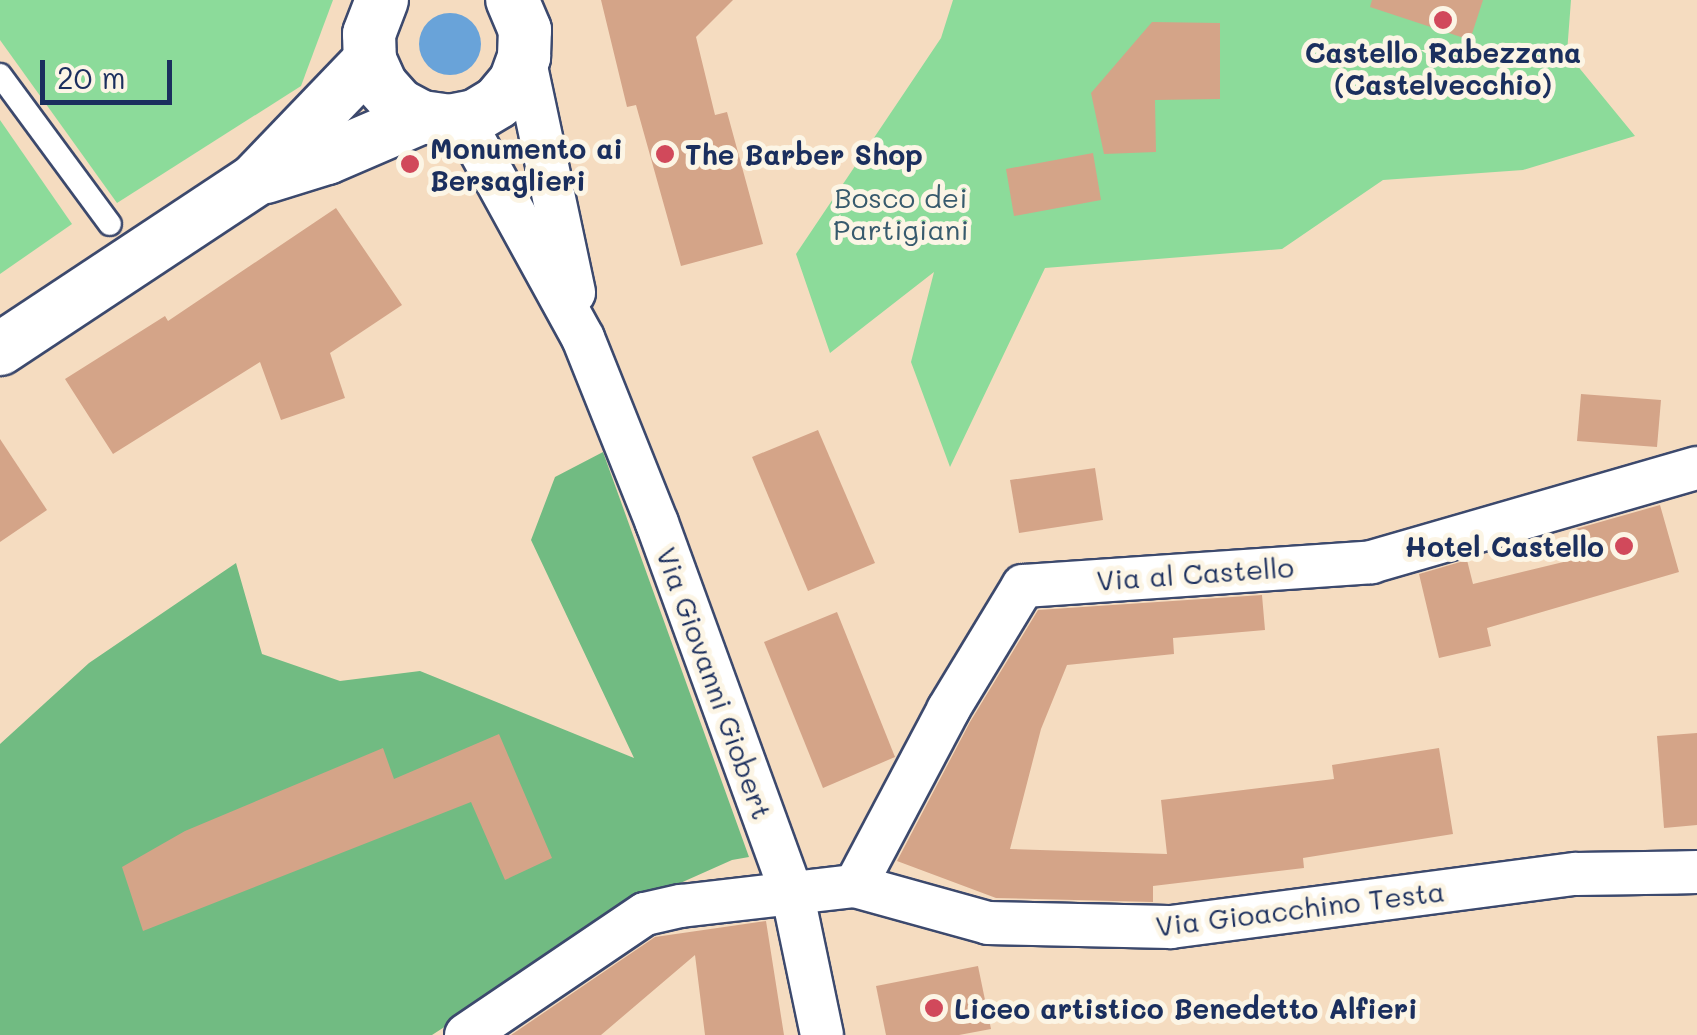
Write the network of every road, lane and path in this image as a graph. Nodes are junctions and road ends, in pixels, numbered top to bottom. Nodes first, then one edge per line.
1 (377, 3) edge
2 (525, 22) edge
3 (370, 60) junction
4 (0, 74) edge
5 (442, 118) junction
6 (255, 180) junction
7 (110, 224) dead end
8 (583, 338) junction
9 (0, 349) edge
10 (1697, 468) edge
11 (1697, 872) edge
12 (855, 886) junction
13 (793, 896) junction
14 (466, 1035) edge
15 (822, 1035) edge

1 - 3 street
2 - 5 street
2 - 8 street, Via Giovanni Giobert
3 - 5 street
3 - 6 street
4 - 7 lane
5 - 6 street
5 - 8 street, Via Giovanni Giobert
6 - 9 street
8 - 13 street, Via Giovanni Giobert
10 - 12 street, Via al Castello
11 - 12 street, Via Gioacchino Testa
12 - 13 street, Via Gioacchino Testa
13 - 14 street, Via Gioacchino Testa
13 - 15 street, Via Giovanni Giobert

